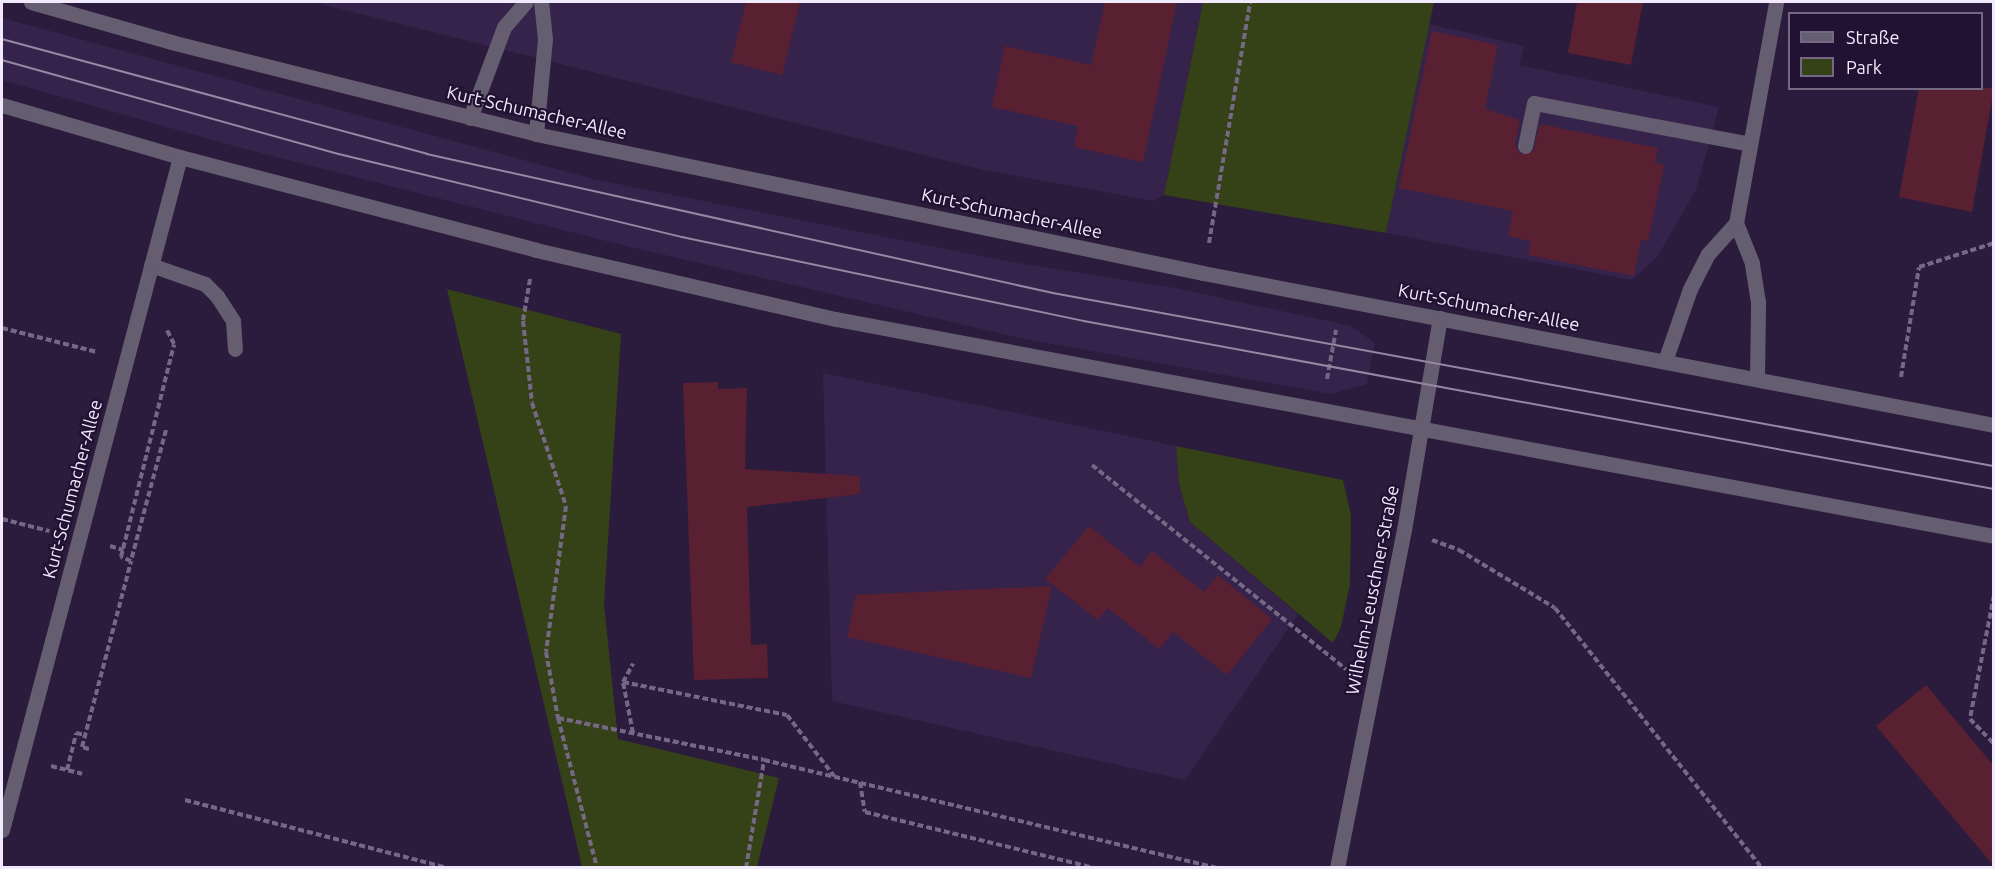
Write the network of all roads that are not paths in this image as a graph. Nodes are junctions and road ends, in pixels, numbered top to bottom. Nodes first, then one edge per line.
1 (31, 2) edge
2 (526, 2) edge
3 (541, 2) edge
4 (1776, 2) edge
5 (2, 105) edge
6 (470, 117) junction
7 (536, 134) junction
8 (1750, 144) junction
9 (1525, 146) dead end
10 (180, 157) junction
11 (1736, 224) junction
12 (152, 265) junction
13 (1440, 318) junction
14 (235, 349) dead end
15 (1665, 361) junction
16 (1756, 378) junction
17 (1994, 425) edge
18 (1423, 428) junction
19 (1994, 536) edge
20 (2, 830) edge
21 (1337, 867) edge

1 - 6 street, Kurt-Schumacher-Allee
2 - 6 street
3 - 7 street
4 - 8 street
5 - 10 street
6 - 7 street, Kurt-Schumacher-Allee
7 - 13 street, Kurt-Schumacher-Allee
8 - 9 street
8 - 11 street
10 - 12 street, Kurt-Schumacher-Allee
10 - 18 street
11 - 15 street
11 - 16 street
12 - 14 street
12 - 20 street, Kurt-Schumacher-Allee
13 - 15 street, Kurt-Schumacher-Allee
13 - 18 street, Wilhelm-Leuschner-Straße
15 - 16 street, Kurt-Schumacher-Allee
16 - 17 street, Kurt-Schumacher-Allee
18 - 19 street
18 - 21 street, Wilhelm-Leuschner-Straße

